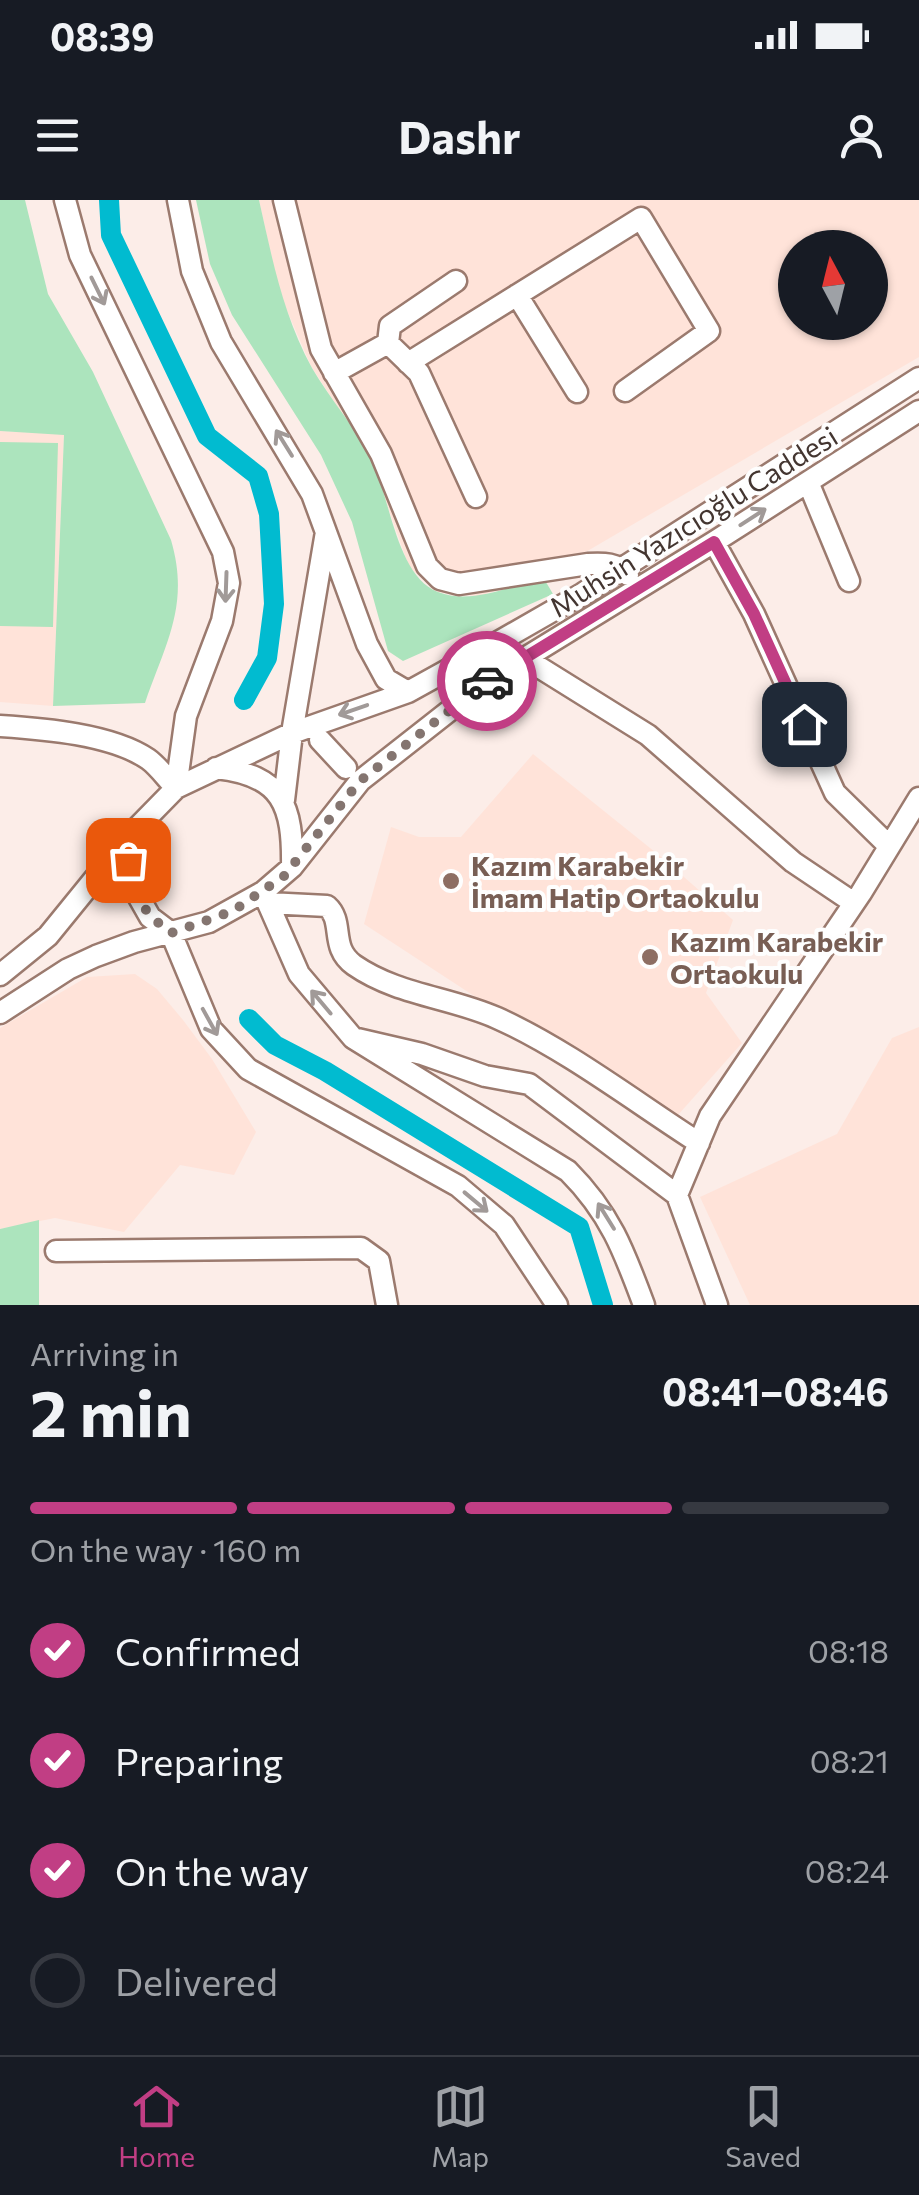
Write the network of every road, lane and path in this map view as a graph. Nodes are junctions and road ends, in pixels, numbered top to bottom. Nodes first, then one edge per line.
1 (65, 200) edge
2 (178, 200) edge
3 (284, 200) edge
4 (456, 281) dead end
5 (517, 295) junction
6 (388, 343) junction
7 (408, 362) junction
8 (334, 373) junction
9 (919, 378) edge
10 (624, 390) dead end
11 (578, 392) dead end
12 (919, 411) edge
13 (808, 482) junction
14 (476, 497) dead end
15 (326, 530) junction
16 (714, 542) junction
17 (622, 568) junction
18 (849, 581) dead end
19 (640, 588) junction
20 (526, 659) junction
21 (408, 692) junction
22 (0, 726) edge
23 (292, 734) junction
24 (320, 740) dead end
25 (216, 768) junction
26 (346, 768) dead end
27 (176, 788) junction
28 (919, 798) edge
29 (284, 800) junction
30 (131, 834) junction
31 (890, 846) junction
32 (292, 867) junction
33 (266, 897) junction
34 (854, 904) junction
35 (171, 933) junction
36 (0, 976) edge
37 (0, 1014) edge
38 (353, 1038) junction
39 (699, 1143) junction
40 (677, 1195) junction
41 (56, 1251) dead end
42 (387, 1305) edge
43 (557, 1305) edge
44 (644, 1305) edge
45 (717, 1305) edge

1 -> 27 street
15 -> 2 street
3 - 8 street
4 - 6 street
5 - 7 street
5 - 10 street
5 - 11 street
6 - 7 street
6 - 8 street
7 - 14 street
8 - 17 street
9 - 17 street, Muhsin Yazıcıoğlu Caddesi
12 - 13 street, Muhsin Yazıcıoğlu Caddesi
16 -> 13 street, Muhsin Yazıcıoğlu Caddesi
13 - 18 street
15 - 21 street
15 - 23 street
16 - 19 street, Muhsin Yazıcıoğlu Caddesi
16 - 31 street
17 - 19 street
17 - 21 street, Muhsin Yazıcıoğlu Caddesi
19 - 20 street, Muhsin Yazıcıoğlu Caddesi
20 - 32 street, Muhsin Yazıcıoğlu Caddesi
20 - 34 street
21 -> 23 street, Muhsin Yazıcıoğlu Caddesi
22 - 27 street
23 - 25 street, Muhsin Yazıcıoğlu Caddesi
23 - 29 street
24 - 26 street
25 - 27 street, Muhsin Yazıcıoğlu Caddesi
25 - 29 street
27 - 30 street, Muhsin Yazıcıoğlu Caddesi
28 - 31 street
29 - 32 street
30 - 35 street
30 - 36 street, Muhsin Yazıcıoğlu Caddesi
31 - 34 street
32 - 33 street, Muhsin Yazıcıoğlu Caddesi
33 - 35 street, Muhsin Yazıcıoğlu Caddesi
38 -> 33 street
33 - 39 street
34 - 39 street
35 - 37 street, Muhsin Yazıcıoğlu Caddesi
35 -> 43 street
38 - 40 street
44 -> 38 street
39 - 40 street
40 - 45 street
41 - 42 street

